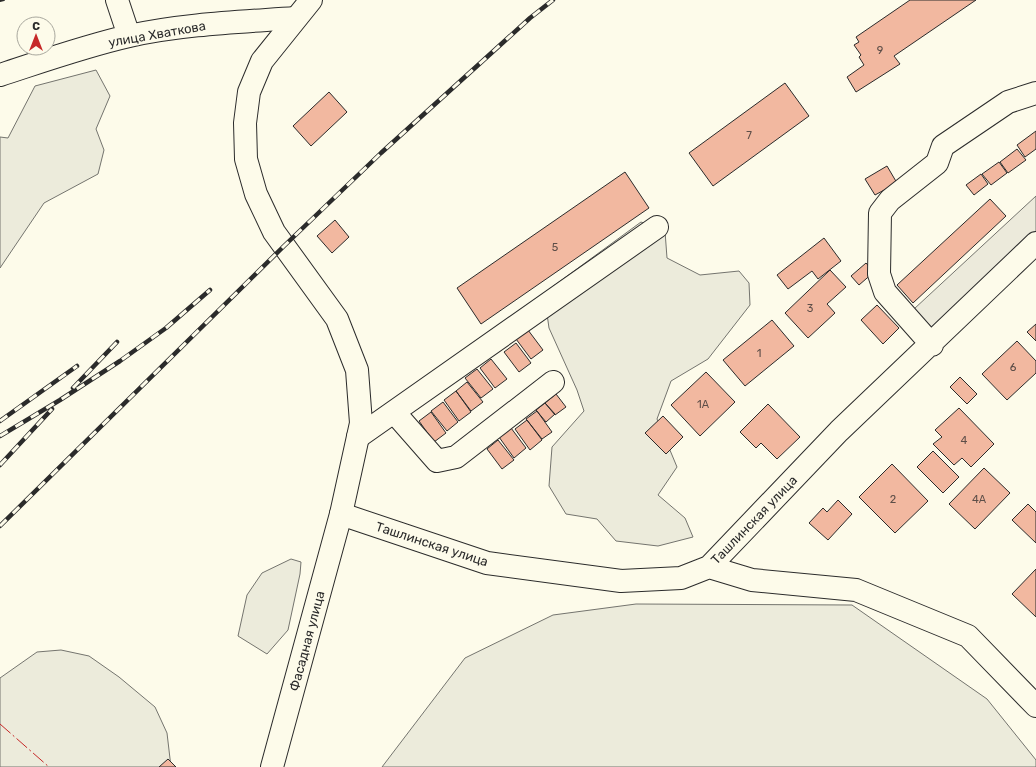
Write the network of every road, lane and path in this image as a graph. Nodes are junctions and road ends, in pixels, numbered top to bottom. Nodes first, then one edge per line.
1 (117, 0) edge
2 (311, 0) edge
3 (296, 18) junction
4 (129, 36) junction
5 (21, 68) junction
6 (0, 76) edge
7 (0, 89) edge
8 (1036, 93) edge
9 (657, 227) dead end
10 (1036, 243) edge
11 (932, 344) junction
12 (552, 382) dead end
13 (394, 412) junction
14 (358, 437) junction
15 (342, 514) junction
16 (709, 567) junction
17 (1036, 706) edge
18 (272, 767) edge

1 - 4 street
2 - 3 street, Фасадная улица
3 - 4 street, улица Хваткова
3 - 14 street, Фасадная улица
4 - 5 street, улица Хваткова
5 - 6 street, улица Хваткова
5 - 7 street
8 - 11 street
9 - 13 street
10 - 11 street, Ташлинская улица
11 - 16 street, Ташлинская улица
12 - 13 street
13 - 14 street
14 - 15 street, Фасадная улица
15 - 16 street, Ташлинская улица
15 - 18 street, Фасадная улица
16 - 17 street

